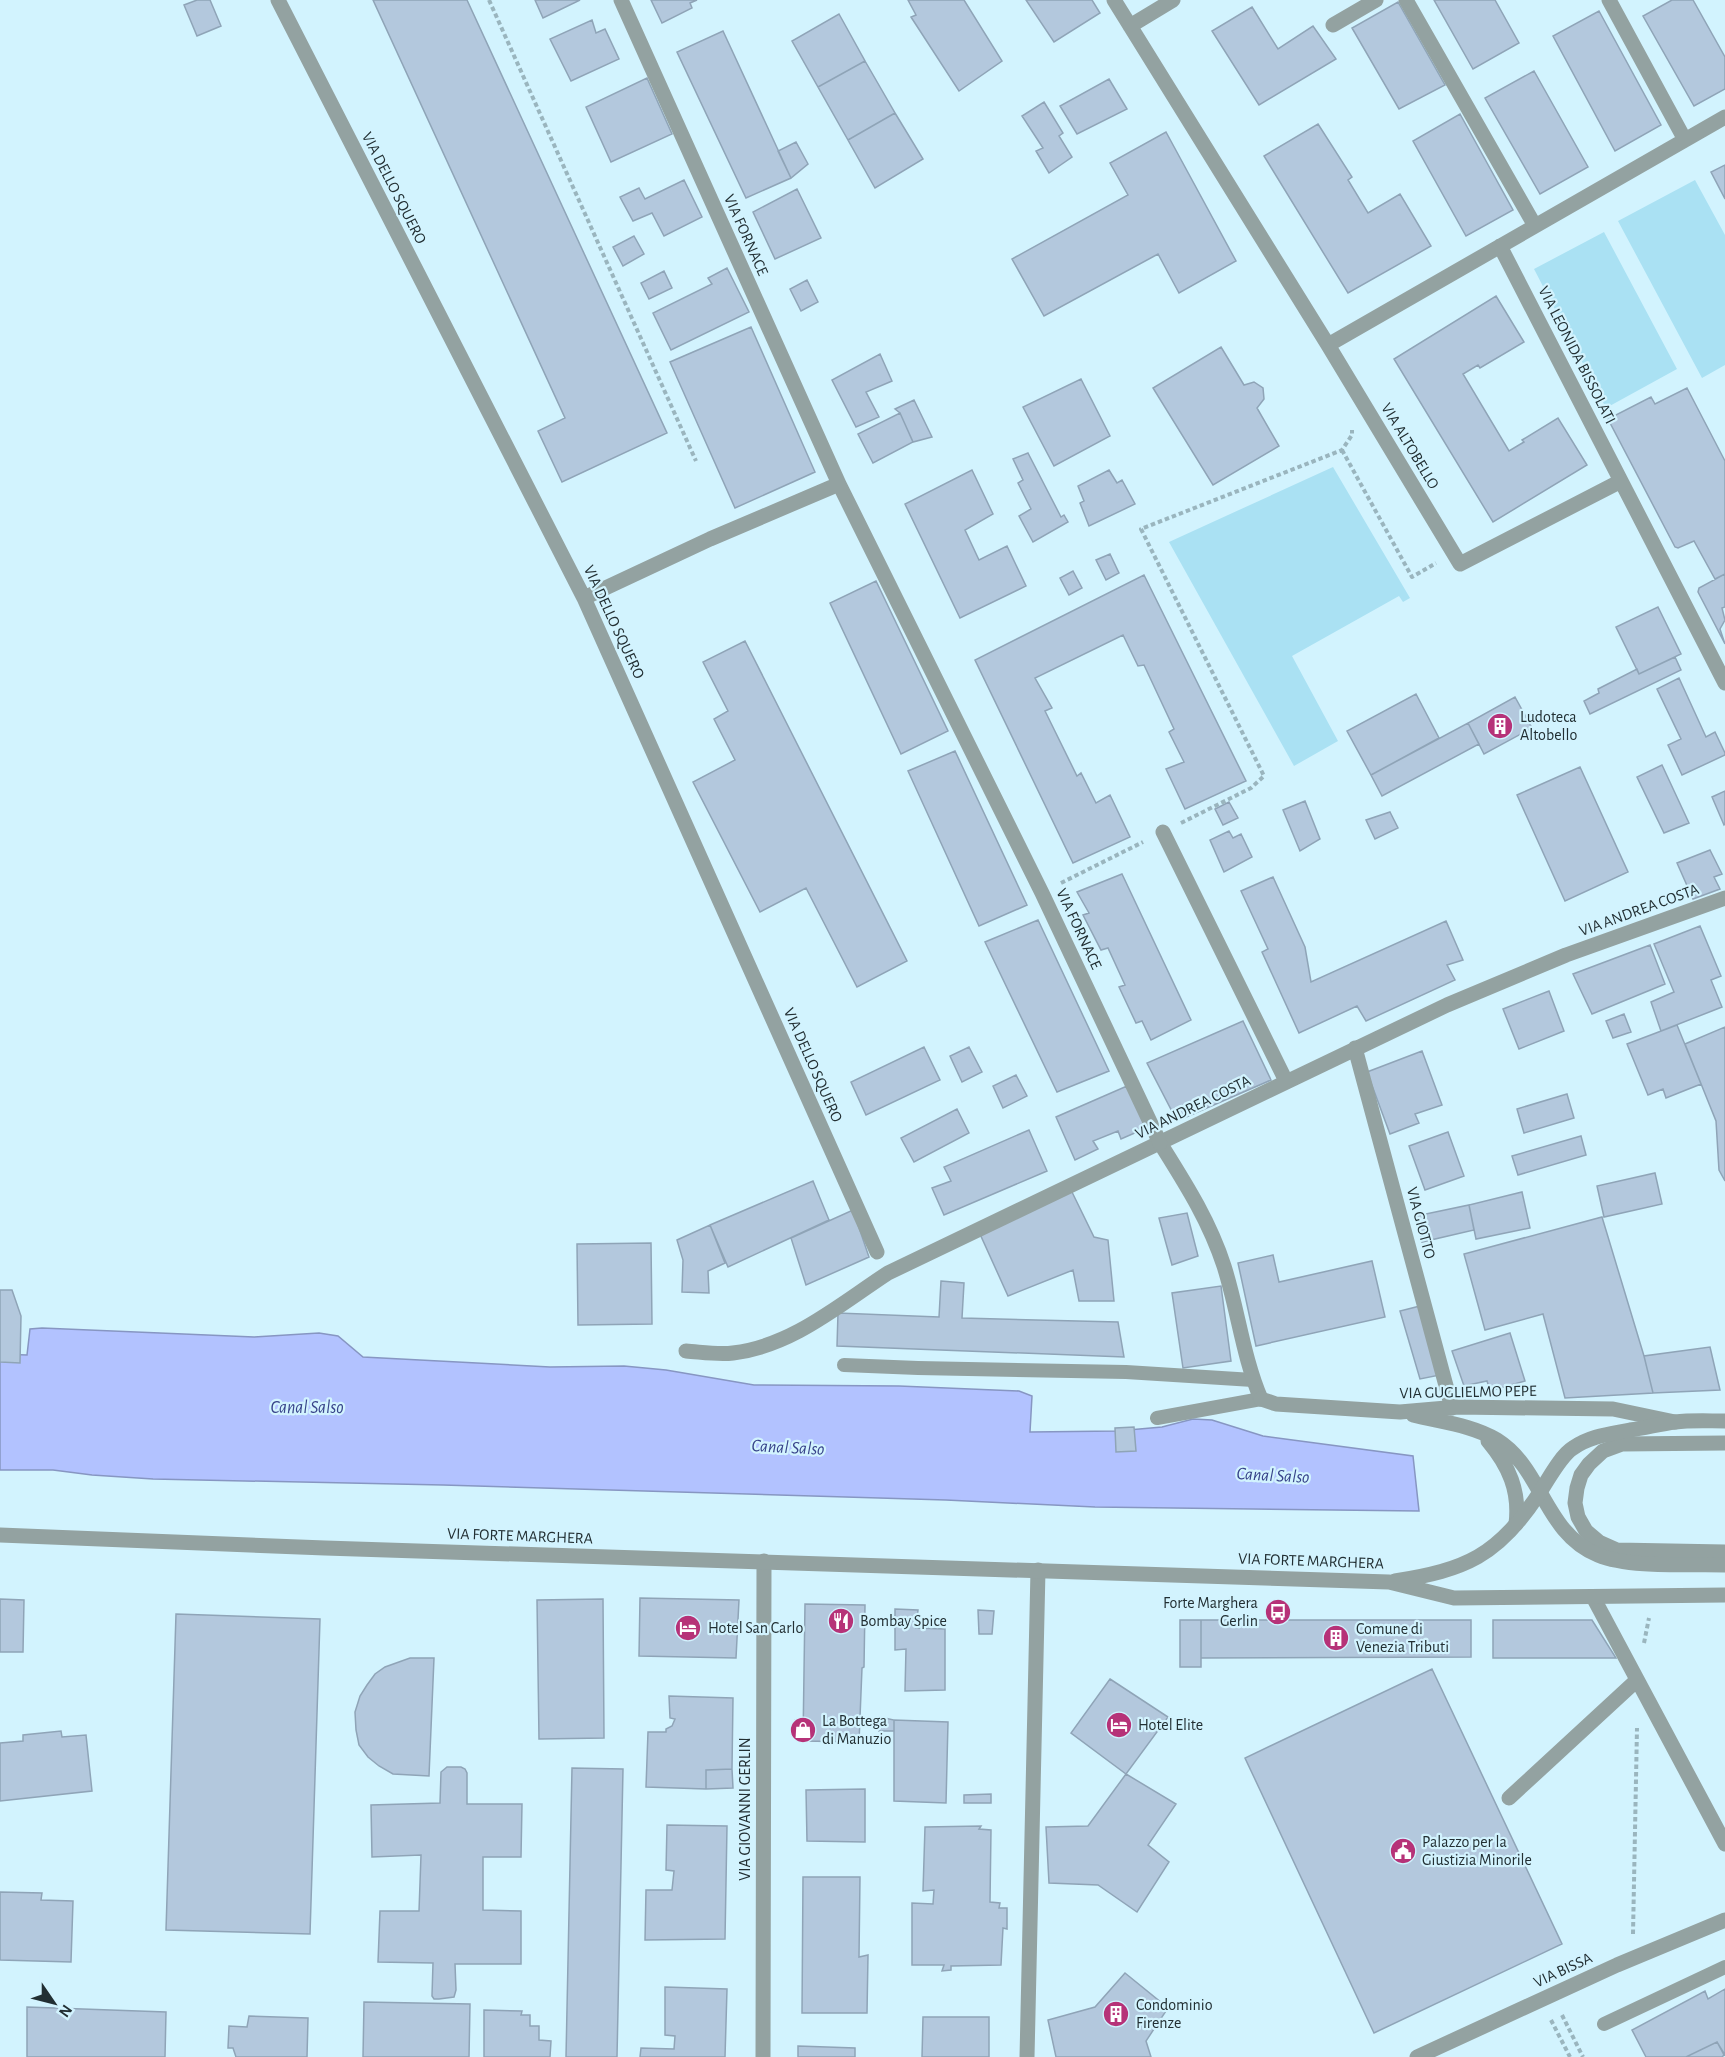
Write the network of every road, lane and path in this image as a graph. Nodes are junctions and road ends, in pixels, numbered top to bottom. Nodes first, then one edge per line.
1 (278, 0) edge
2 (489, 0) edge
3 (621, 0) edge
4 (1114, 0) edge
5 (1173, 0) edge
6 (1376, 0) edge
7 (1406, 0) edge
8 (1609, 0) edge
9 (1333, 25) dead end
10 (1130, 26) junction
11 (1725, 117) edge
12 (1685, 140) junction
13 (1535, 226) junction
14 (1500, 246) junction
15 (1328, 345) junction
16 (1351, 421) dead end
17 (1342, 450) junction
18 (696, 461) dead end
19 (1621, 481) junction
20 (838, 484) junction
21 (1454, 553) junction
22 (584, 598) junction
23 (1725, 684) edge
24 (1251, 788) dead end
25 (1163, 832) dead end
26 (1725, 898) edge
27 (1355, 1048) junction
28 (1286, 1082) junction
29 (1160, 1143) junction
30 (888, 1273) junction
31 (686, 1351) dead end
32 (844, 1365) dead end
33 (1253, 1380) junction
34 (1261, 1399) junction
35 (1452, 1408) junction
36 (1400, 1412) junction
37 (1157, 1418) dead end
38 (1725, 1421) edge
39 (1675, 1422) junction
40 (1471, 1429) junction
41 (1725, 1443) edge
42 (1540, 1492) junction
43 (1516, 1524) junction
44 (0, 1535) edge
45 (1725, 1552) edge
46 (764, 1561) junction
47 (1725, 1565) edge
48 (1038, 1570) junction
49 (1389, 1582) junction
50 (1725, 1595) edge
51 (1593, 1597) junction
52 (1637, 1680) junction
53 (1636, 1726) dead end
54 (1509, 1798) dead end
55 (1725, 1844) edge
56 (1725, 1920) edge
57 (1632, 1959) junction
58 (1725, 1967) edge
59 (1546, 1998) junction
60 (1604, 2024) dead end
61 (763, 2057) edge
62 (1027, 2057) edge
63 (1417, 2057) edge
64 (1570, 2057) edge
65 (1583, 2057) edge

1 - 22 street, VIA DELLO SQUERO
2 - 18 path
3 - 20 street, VIA FORNACE
4 - 10 street, VIA ALTOBELLO
5 - 10 street
6 - 9 street
7 - 13 street
8 - 12 street
10 - 15 street, VIA ALTOBELLO
11 - 12 street
12 - 13 street
13 - 14 street
14 - 15 street
14 - 19 street, VIA LEONIDA BISSOLATI
15 - 21 street, VIA ALTOBELLO
16 - 17 path
17 - 21 path
17 - 24 path
19 - 21 street
19 - 23 street
20 - 22 street
20 - 29 street, VIA FORNACE
22 - 30 street, VIA DELLO SQUERO
25 - 28 street
26 - 27 street, VIA ANDREA COSTA
27 - 28 street, VIA ANDREA COSTA
27 - 35 street, VIA GIOTTO
28 - 29 street, VIA ANDREA COSTA
29 - 30 street, VIA ANDREA COSTA
29 - 33 street, VIA FORNACE
30 - 31 street, VIA ANDREA COSTA
32 - 33 lane
33 - 34 street, VIA FORNACE
34 - 36 street, VIA GUGLIELMO PEPE
34 - 37 lane
35 - 36 street, VIA GUGLIELMO PEPE
35 - 39 street, VIA GUGLIELMO PEPE
36 - 40 street
38 - 39 street, VIA GUGLIELMO PEPE
39 - 42 street, VIA GUGLIELMO PEPE
40 - 42 street
40 - 43 street
41 - 45 street
42 - 43 street, VIA GUGLIELMO PEPE
42 - 47 street
43 - 49 street, VIA GUGLIELMO PEPE
44 - 46 street, VIA FORTE MARGHERA
46 - 48 street, VIA FORTE MARGHERA
46 - 61 street, VIA GIOVANNI GERLIN
48 - 49 street, VIA FORTE MARGHERA
48 - 62 street
49 - 51 street, VIA FORTE MARGHERA
50 - 51 street, VIA FORTE MARGHERA
51 - 52 street
52 - 54 street
52 - 55 street
53 - 57 path
56 - 57 street, VIA BISSA
57 - 59 street, VIA BISSA
58 - 60 lane
59 - 63 street, VIA BISSA
59 - 64 path
59 - 65 path

